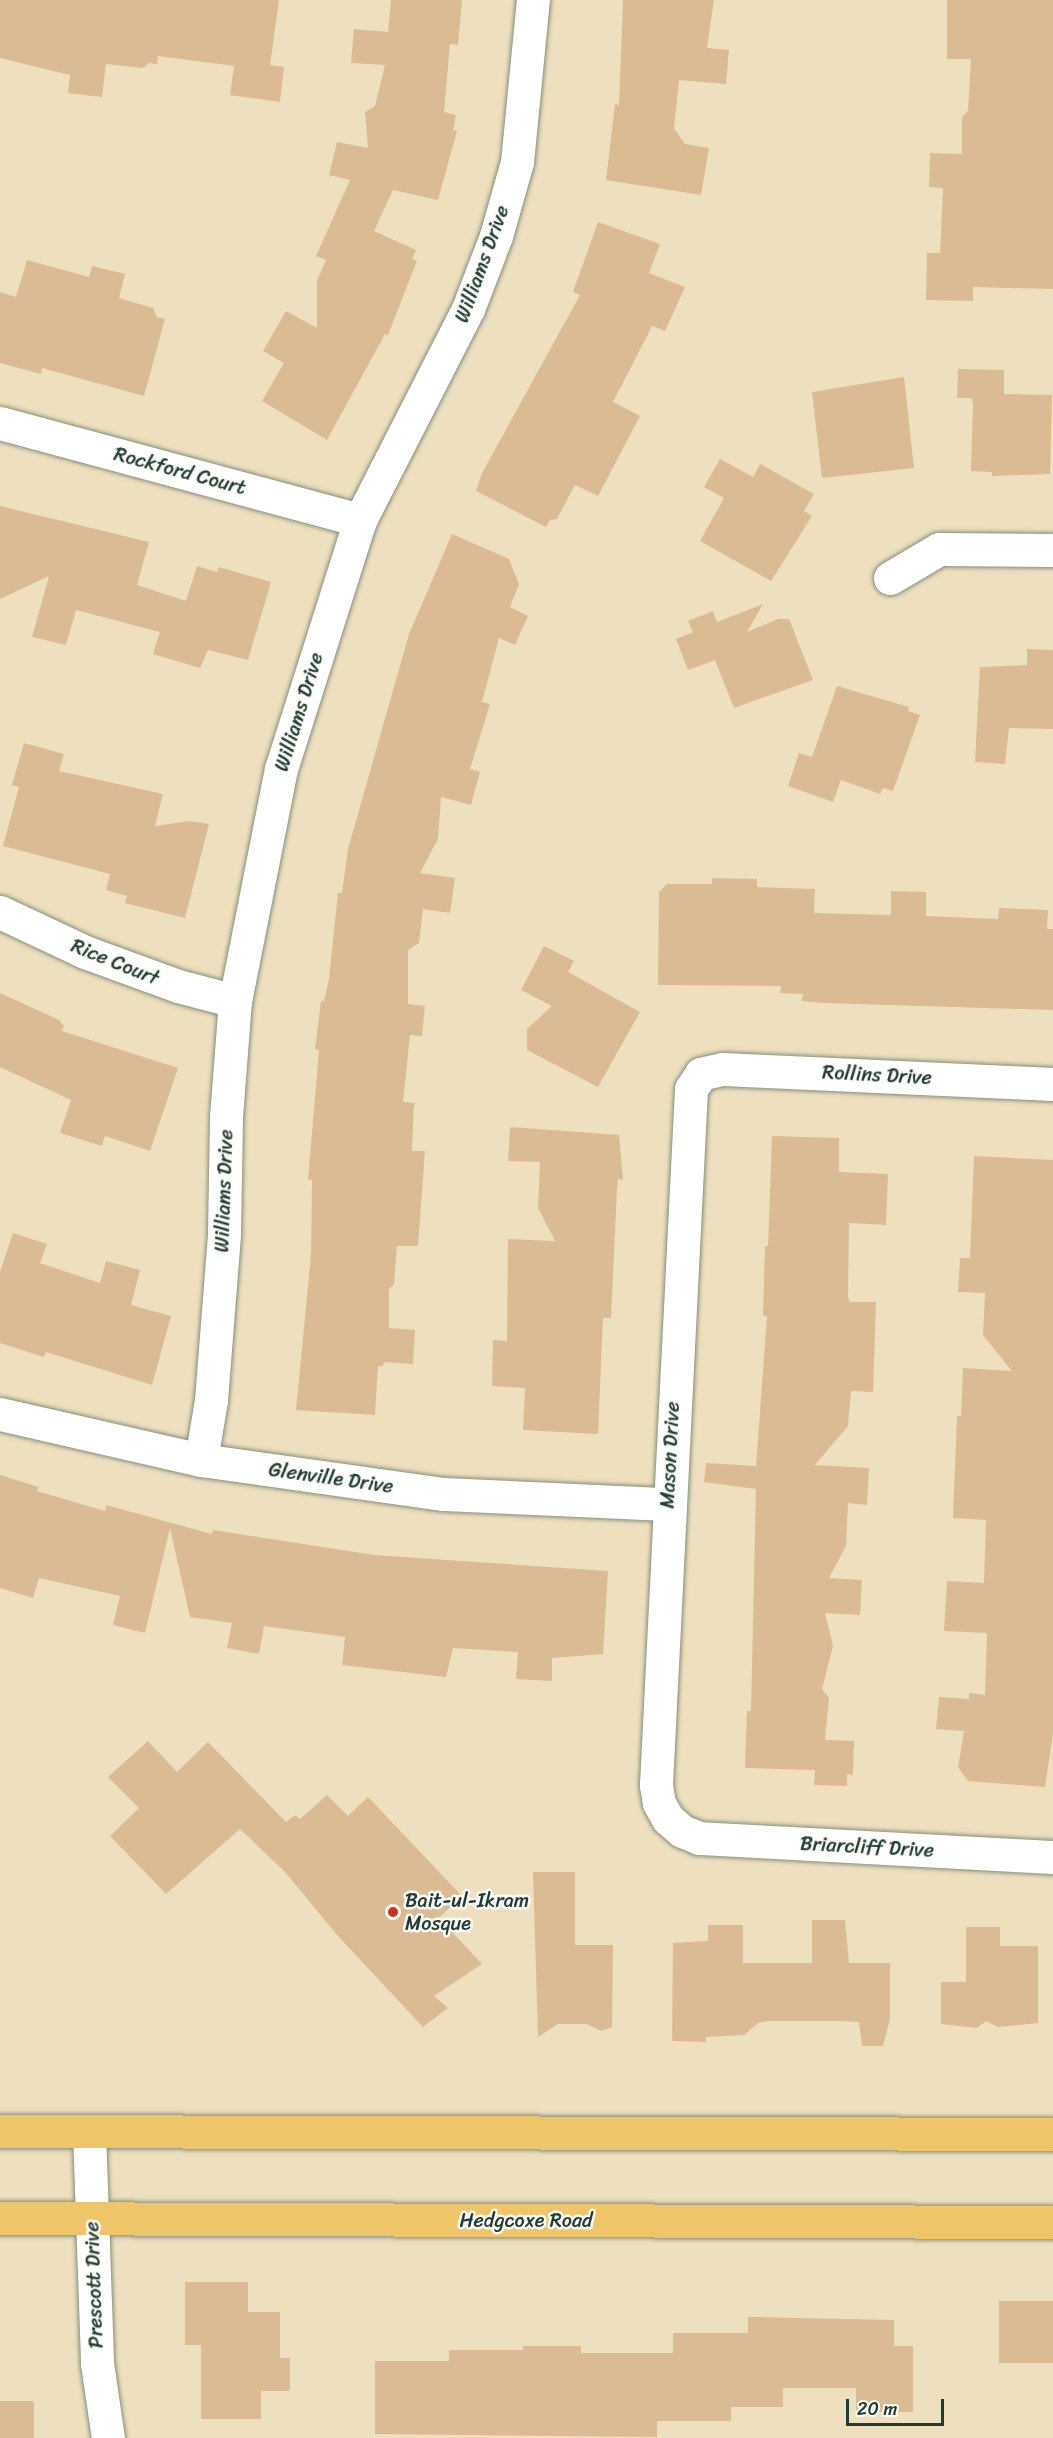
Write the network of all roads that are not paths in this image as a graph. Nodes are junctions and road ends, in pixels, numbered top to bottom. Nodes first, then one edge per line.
1 (533, 0) edge
2 (0, 423) edge
3 (360, 520) junction
4 (1053, 550) edge
5 (890, 578) dead end
6 (0, 912) edge
7 (235, 1002) junction
8 (701, 1074) joint
9 (1053, 1084) edge
10 (0, 1414) edge
11 (201, 1460) junction
12 (668, 1503) junction
13 (682, 1831) joint
14 (1053, 1857) edge
15 (0, 2131) edge
16 (88, 2132) junction
17 (1053, 2134) edge
18 (0, 2218) edge
19 (92, 2218) junction
20 (1053, 2222) edge
21 (108, 2438) edge

1 - 3 street, Williams Drive
2 - 3 street, Rockford Court
3 - 7 street, Williams Drive
4 - 5 street
6 - 7 street, Rice Court
7 - 11 street, Williams Drive
8 - 9 street, Rollins Drive
8 - 12 street, Mason Drive
10 - 11 street, Glenville Drive
11 - 12 street, Glenville Drive
12 - 13 street, Mason Drive
13 - 14 street, Briarcliff Drive
15 - 16 main road
16 - 17 main road
16 - 19 street, Prescott Drive
18 - 19 main road, Hedgcoxe Road
19 - 20 main road, Hedgcoxe Road
19 - 21 street, Prescott Drive

